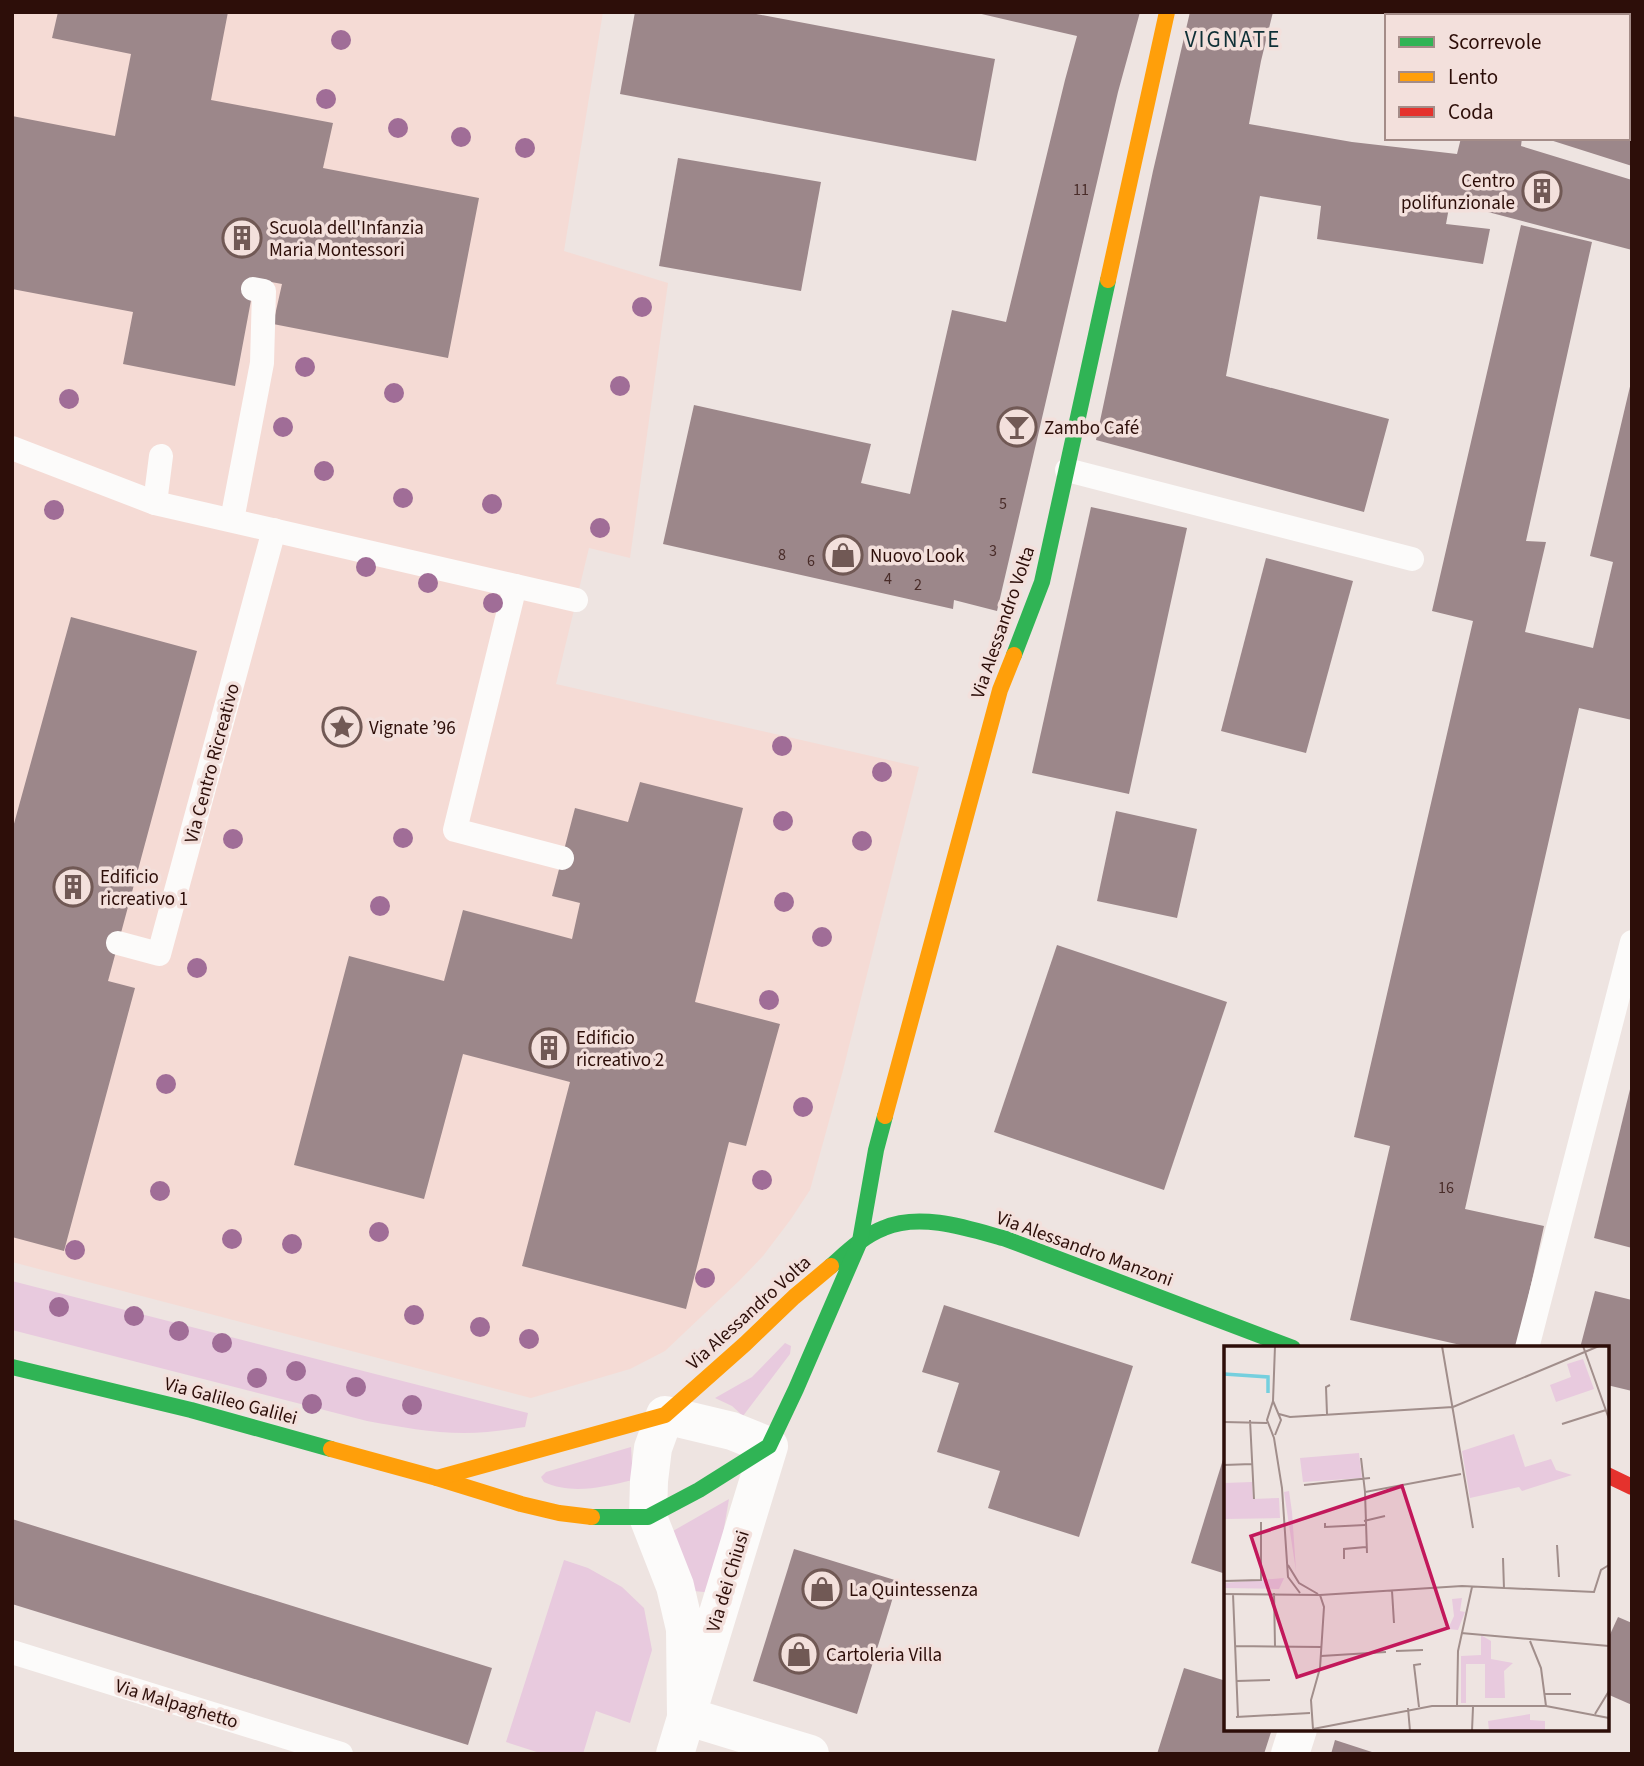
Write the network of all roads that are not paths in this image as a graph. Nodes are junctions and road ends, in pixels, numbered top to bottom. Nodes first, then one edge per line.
1 (1167, 12) edge
2 (253, 289) dead end
3 (12, 448) edge
4 (161, 456) dead end
5 (1067, 470) junction
6 (155, 503) junction
7 (232, 520) junction
8 (274, 530) junction
9 (1412, 559) dead end
10 (515, 586) junction
11 (576, 600) dead end
12 (562, 858) dead end
13 (1632, 942) edge
14 (118, 943) dead end
15 (860, 1241) junction
16 (1288, 1346) edge
17 (1528, 1346) edge
18 (12, 1367) edge
19 (665, 1415) junction
20 (769, 1446) junction
21 (1609, 1476) edge
22 (438, 1478) junction
23 (1632, 1487) edge
24 (648, 1517) junction
25 (12, 1652) edge
26 (686, 1716) junction
27 (1297, 1731) edge
28 (341, 1754) edge
29 (675, 1754) edge
30 (810, 1754) edge
31 (1290, 1754) edge

1 - 5 street, Via Alessandro Volta
2 - 7 lane
3 - 6 lane
4 - 6 lane
5 - 9 lane
5 - 15 street, Via Alessandro Volta
6 - 7 lane
7 - 8 lane
8 - 10 lane
8 - 14 lane, Via Centro Ricreativo
10 - 11 lane
10 - 12 lane
13 - 17 lane
15 - 16 street, Via Alessandro Manzoni
15 - 19 street, Via Alessandro Volta
15 - 20 street, Via Alessandro Volta
18 - 22 street, Via Galileo Galilei
19 - 20 street
19 - 22 street
19 - 24 street
20 - 24 street, Via Galileo Galilei
20 - 26 street, Via dei Chiusi
21 - 23 street
22 - 24 street, Via Galileo Galilei
24 - 26 street, Via dei Chiusi
25 - 28 lane, Via Malpaghetto
26 - 29 street, Via dei Chiusi
26 - 30 street
27 - 31 street

